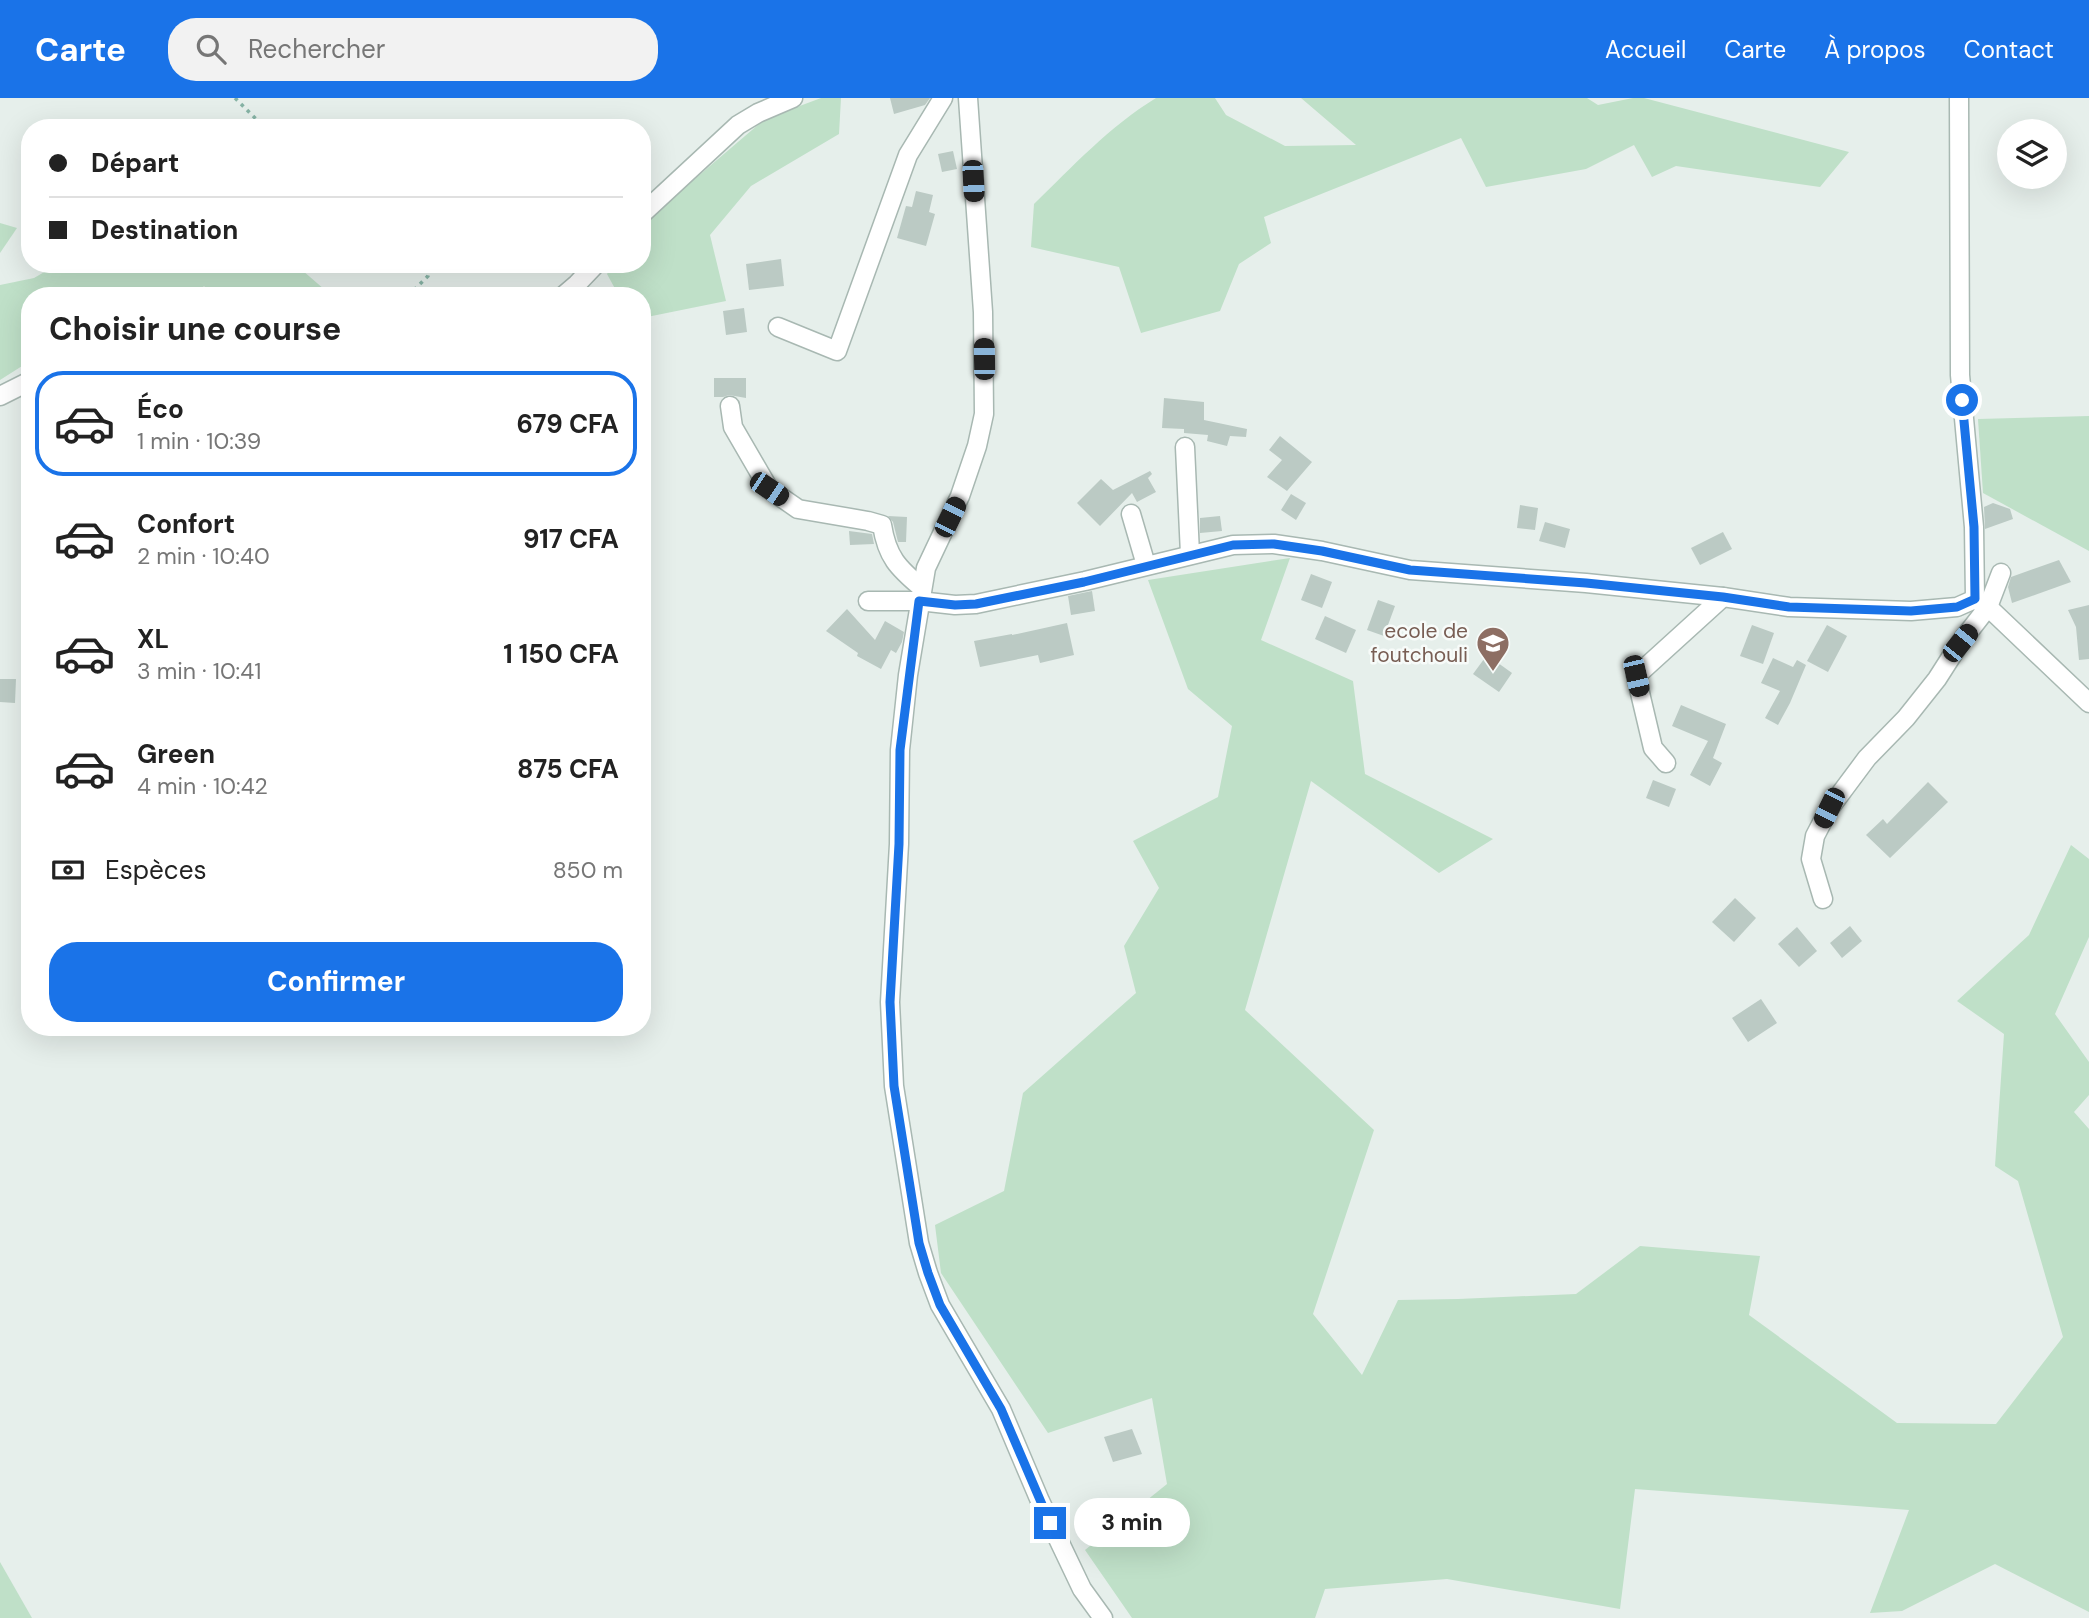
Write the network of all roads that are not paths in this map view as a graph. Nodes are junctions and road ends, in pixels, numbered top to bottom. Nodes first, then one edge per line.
1 (793, 98) edge
2 (943, 98) edge
3 (968, 98) edge
4 (1959, 98) edge
5 (651, 206) edge
6 (587, 273) edge
7 (574, 287) edge
8 (778, 327) dead end
9 (21, 386) edge
10 (0, 396) edge
11 (730, 407) dead end
12 (1185, 447) dead end
13 (1131, 514) dead end
14 (1190, 554) junction
15 (1146, 565) junction
16 (2001, 573) dead end
17 (921, 594) junction
18 (1723, 597) junction
19 (868, 601) dead end
20 (1982, 603) junction
21 (2089, 703) edge
22 (1666, 763) dead end
23 (1823, 899) dead end
24 (1103, 1618) edge

1 - 5 street
2 - 8 street
3 - 17 street
4 - 20 street
6 - 7 street
9 - 10 street
11 - 17 street
12 - 14 street
13 - 15 street
14 - 15 street
14 - 18 street
15 - 17 street
16 - 20 street
17 - 19 street
17 - 24 street
18 - 20 street
18 - 22 street
20 - 21 street
20 - 23 street

